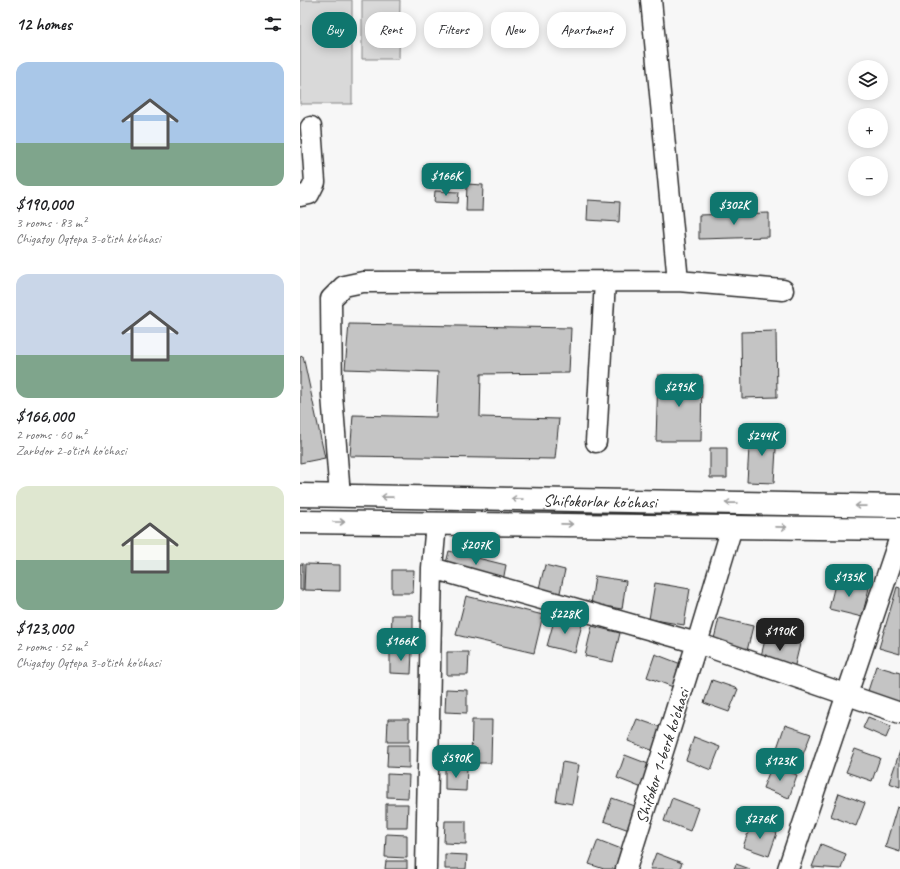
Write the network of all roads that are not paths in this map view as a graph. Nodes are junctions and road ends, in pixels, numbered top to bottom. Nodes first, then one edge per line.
1 (650, 0) edge
2 (311, 127) dead end
3 (300, 196) edge
4 (604, 281) junction
5 (678, 281) junction
6 (783, 290) dead end
7 (596, 442) dead end
8 (300, 495) edge
9 (340, 496) junction
10 (900, 506) edge
11 (300, 522) edge
12 (436, 523) junction
13 (732, 527) junction
14 (900, 529) edge
15 (900, 537) edge
16 (432, 568) junction
17 (697, 643) junction
18 (846, 696) junction
19 (900, 713) edge
20 (426, 869) edge
21 (626, 869) edge
22 (788, 869) edge

1 - 5 street
2 - 3 street
4 - 5 street
4 - 7 street
4 - 9 street
5 - 6 street
8 - 9 main road, Shifokorlar ko'chasi
10 -> 9 main road, Shifokorlar ko'chasi
11 -> 12 main road, Shifokorlar ko'chasi
12 -> 13 main road, Shifokorlar ko'chasi
12 - 16 street
13 -> 14 main road, Shifokorlar ko'chasi
13 - 17 street, Shifokor 1-berk ko'chasi
15 - 18 street
16 - 17 street
16 - 20 street
17 - 18 street
17 - 21 street, Shifokor 1-berk ko'chasi
18 - 19 street
18 - 22 street

